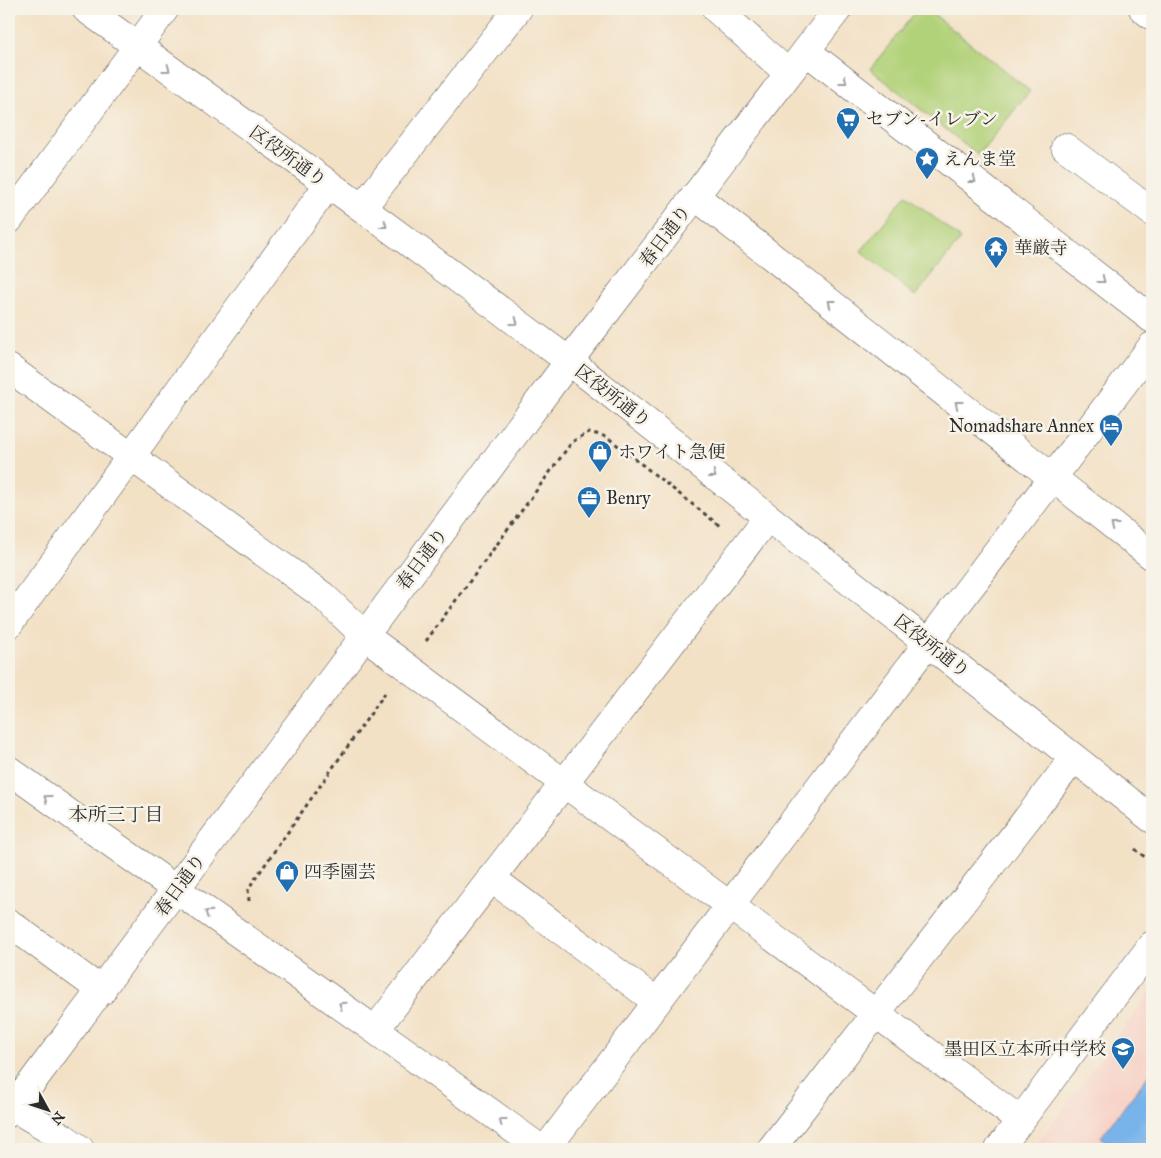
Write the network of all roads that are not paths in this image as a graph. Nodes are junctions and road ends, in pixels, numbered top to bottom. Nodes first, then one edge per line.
1 (86, 9) edge
2 (165, 9) edge
3 (518, 9) edge
4 (716, 9) edge
5 (838, 9) edge
6 (1143, 9) edge
7 (1152, 16) edge
8 (137, 47) junction
9 (806, 51) junction
10 (788, 73) junction
11 (1065, 147) dead end
12 (328, 185) junction
13 (695, 196) junction
14 (362, 208) junction
15 (1152, 212) edge
16 (9, 220) edge
17 (1152, 319) edge
18 (1152, 346) edge
19 (569, 361) junction
20 (9, 368) edge
21 (130, 458) junction
22 (1052, 478) junction
23 (767, 518) junction
24 (1152, 556) edge
25 (9, 624) edge
26 (365, 636) junction
27 (928, 642) junction
28 (1074, 758) junction
29 (9, 770) edge
30 (563, 783) junction
31 (1152, 819) edge
32 (492, 878) junction
33 (176, 891) junction
34 (731, 904) junction
35 (9, 923) edge
36 (1152, 945) edge
37 (102, 991) junction
38 (657, 1002) junction
39 (877, 1012) junction
40 (376, 1029) junction
41 (10, 1109) edge
42 (1020, 1120) junction
43 (80, 1149) edge
44 (542, 1149) edge
45 (546, 1149) edge
46 (771, 1149) edge
47 (999, 1149) edge

1 - 8 street, 区役所通り
2 - 8 street
3 - 14 street
4 - 10 street
5 - 9 street, 春日通り
6 - 7 street
8 -> 12 street, 区役所通り
8 - 16 street
9 - 10 street, 春日通り
9 -> 17 street
10 - 13 street, 春日通り
11 - 15 street
12 - 14 street, 区役所通り
12 - 21 street
13 - 19 street, 春日通り
22 -> 13 street
14 -> 19 street, 区役所通り
18 - 22 street
19 -> 23 street, 区役所通り
19 - 26 street, 春日通り
20 - 21 street
21 - 25 street
21 - 26 street
24 -> 22 street
22 - 27 street
23 - 27 street, 区役所通り
23 - 30 street
26 - 30 street
26 - 33 street, 春日通り
27 - 28 street, 区役所通り
27 - 34 street
28 - 31 street, 区役所通り
28 - 39 street
33 -> 29 street
30 - 32 street
30 - 34 street
32 - 38 street
32 - 40 street
33 - 37 street, 春日通り
40 -> 33 street
34 - 38 street
34 - 39 street
35 - 37 street
36 - 42 street
37 - 41 street, 春日通り
38 - 45 street
39 - 42 street
39 - 46 street
44 -> 40 street
41 - 43 street
42 - 47 street

